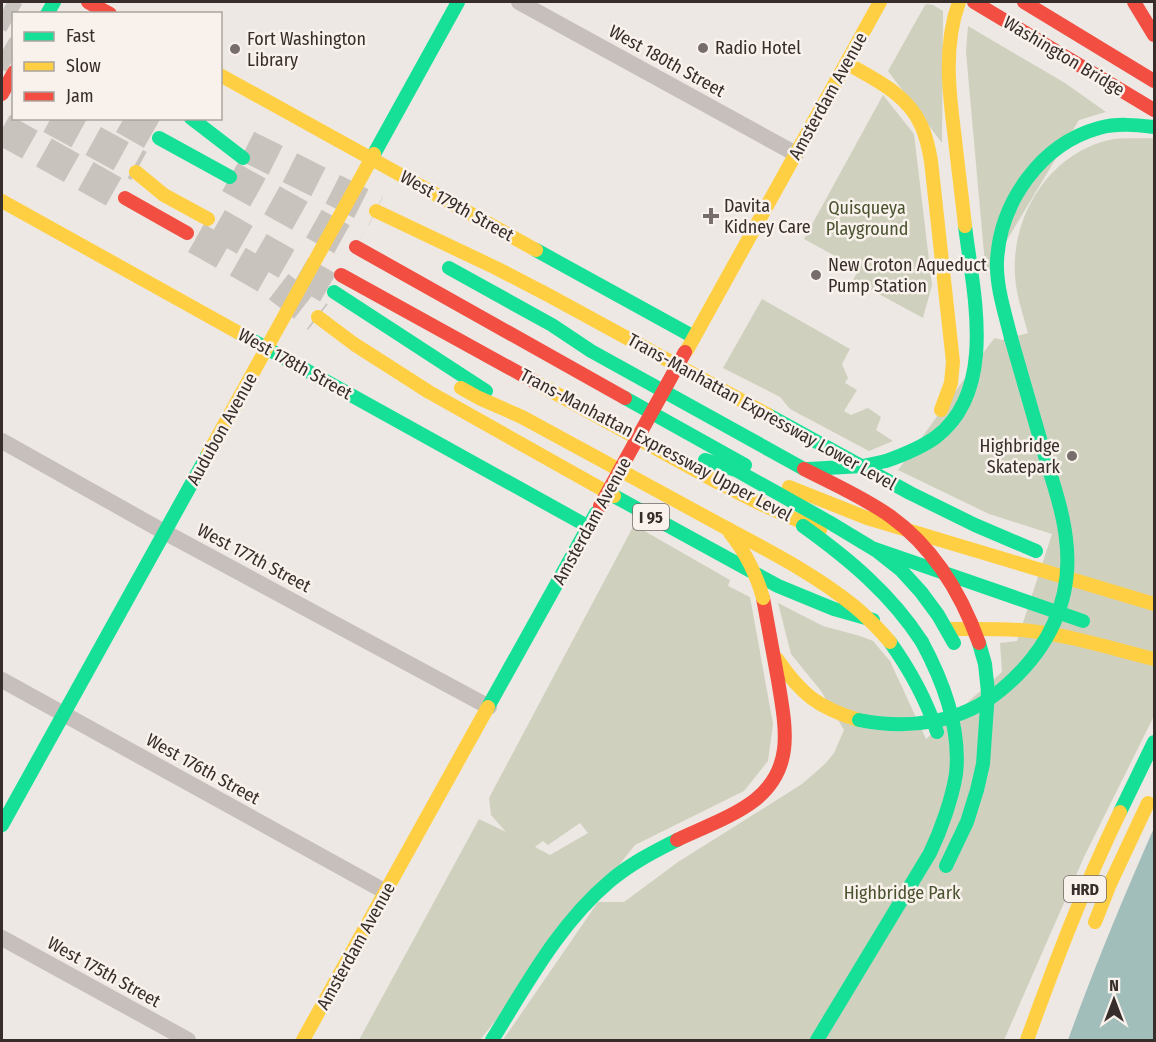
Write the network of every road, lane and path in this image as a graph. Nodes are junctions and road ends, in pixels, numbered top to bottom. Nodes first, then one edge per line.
1 (88, 2) edge
2 (458, 2) edge
3 (519, 2) edge
4 (880, 2) edge
5 (959, 2) edge
6 (974, 2) edge
7 (1025, 2) edge
8 (1134, 2) edge
9 (106, 12) edge
10 (1155, 35) edge
11 (846, 63) junction
12 (12, 76) edge
13 (222, 76) edge
14 (1155, 81) edge
15 (2, 94) edge
16 (1155, 110) edge
17 (194, 120) edge
18 (200, 120) edge
19 (1155, 127) edge
20 (159, 138) tunnel mouth
21 (796, 154) junction
22 (371, 158) junction
23 (230, 177) tunnel mouth
24 (168, 182) dead end
25 (125, 198) tunnel mouth
26 (2, 201) edge
27 (376, 211) tunnel mouth
28 (208, 219) tunnel mouth
29 (196, 238) tunnel mouth
30 (442, 265) dead end
31 (341, 275) tunnel mouth
32 (334, 291) tunnel mouth
33 (325, 312) tunnel mouth
34 (694, 337) junction
35 (266, 348) junction
36 (591, 351) junction
37 (416, 362) dead end
38 (522, 417) junction
39 (2, 441) edge
40 (909, 452) junction
41 (804, 469) junction
42 (589, 527) junction
43 (728, 530) junction
44 (164, 532) junction
45 (1155, 597) edge
46 (1155, 603) edge
47 (1100, 627) dead end
48 (773, 653) junction
49 (961, 657) dead end
50 (1155, 659) edge
51 (2, 680) edge
52 (971, 690) dead end
53 (489, 707) junction
54 (63, 714) junction
55 (985, 727) junction
56 (940, 742) dead end
57 (1155, 742) edge
58 (944, 766) dead end
59 (1155, 791) edge
60 (949, 803) junction
61 (2, 825) edge
62 (939, 877) dead end
63 (386, 892) junction
64 (1091, 931) dead end
65 (2, 938) edge
66 (188, 1041) edge
67 (303, 1041) edge
68 (492, 1041) edge
69 (817, 1041) edge
70 (1027, 1041) edge

1 - 9 main road
2 - 22 main road, Audubon Avenue
3 - 21 street, West 180th Street
4 - 11 main road, Amsterdam Avenue
5 - 40 main road
6 - 16 main road, Washington Bridge
7 - 14 main road, Washington Bridge
8 - 10 main road
11 - 21 main road, Amsterdam Avenue
11 - 40 main road
12 - 15 main road
13 - 22 main road, West 179th Street
17 - 18 main road
19 - 48 main road, bridge
20 - 23 main road
21 - 34 main road, Amsterdam Avenue
22 - 34 main road, West 179th Street
22 - 35 main road, Audubon Avenue
24 - 28 main road
25 - 29 main road
26 - 35 main road, West 178th Street
27 - 45 main road, Trans-Manhattan Expressway Lower Level
30 - 36 main road
31 - 47 main road, Trans-Manhattan Expressway Upper Level
32 - 38 main road
33 - 50 main road, I 95
34 - 42 main road, Amsterdam Avenue, bridge
35 - 42 main road, West 178th Street
35 - 44 main road, Audubon Avenue
36 - 41 main road
36 - 46 main road, Trans-Manhattan Expressway Upper Level
37 - 38 main road
38 - 43 main road
39 - 44 street, West 177th Street
40 - 41 main road, bridge
41 - 55 main road, bridge
42 - 53 main road, Amsterdam Avenue
43 - 48 main road, bridge
43 - 56 main road, bridge
44 - 53 street, West 177th Street
44 - 54 main road, Audubon Avenue
48 - 68 main road
49 - 60 main road, bridge
51 - 54 street, West 176th Street
52 - 55 main road
53 - 63 main road, Amsterdam Avenue
54 - 61 main road, Audubon Avenue
54 - 63 street, West 176th Street
55 - 62 main road
57 - 70 main road, HRD
58 - 60 main road
59 - 64 main road, HRD
60 - 69 main road
63 - 67 main road, Amsterdam Avenue
65 - 66 street, West 175th Street

